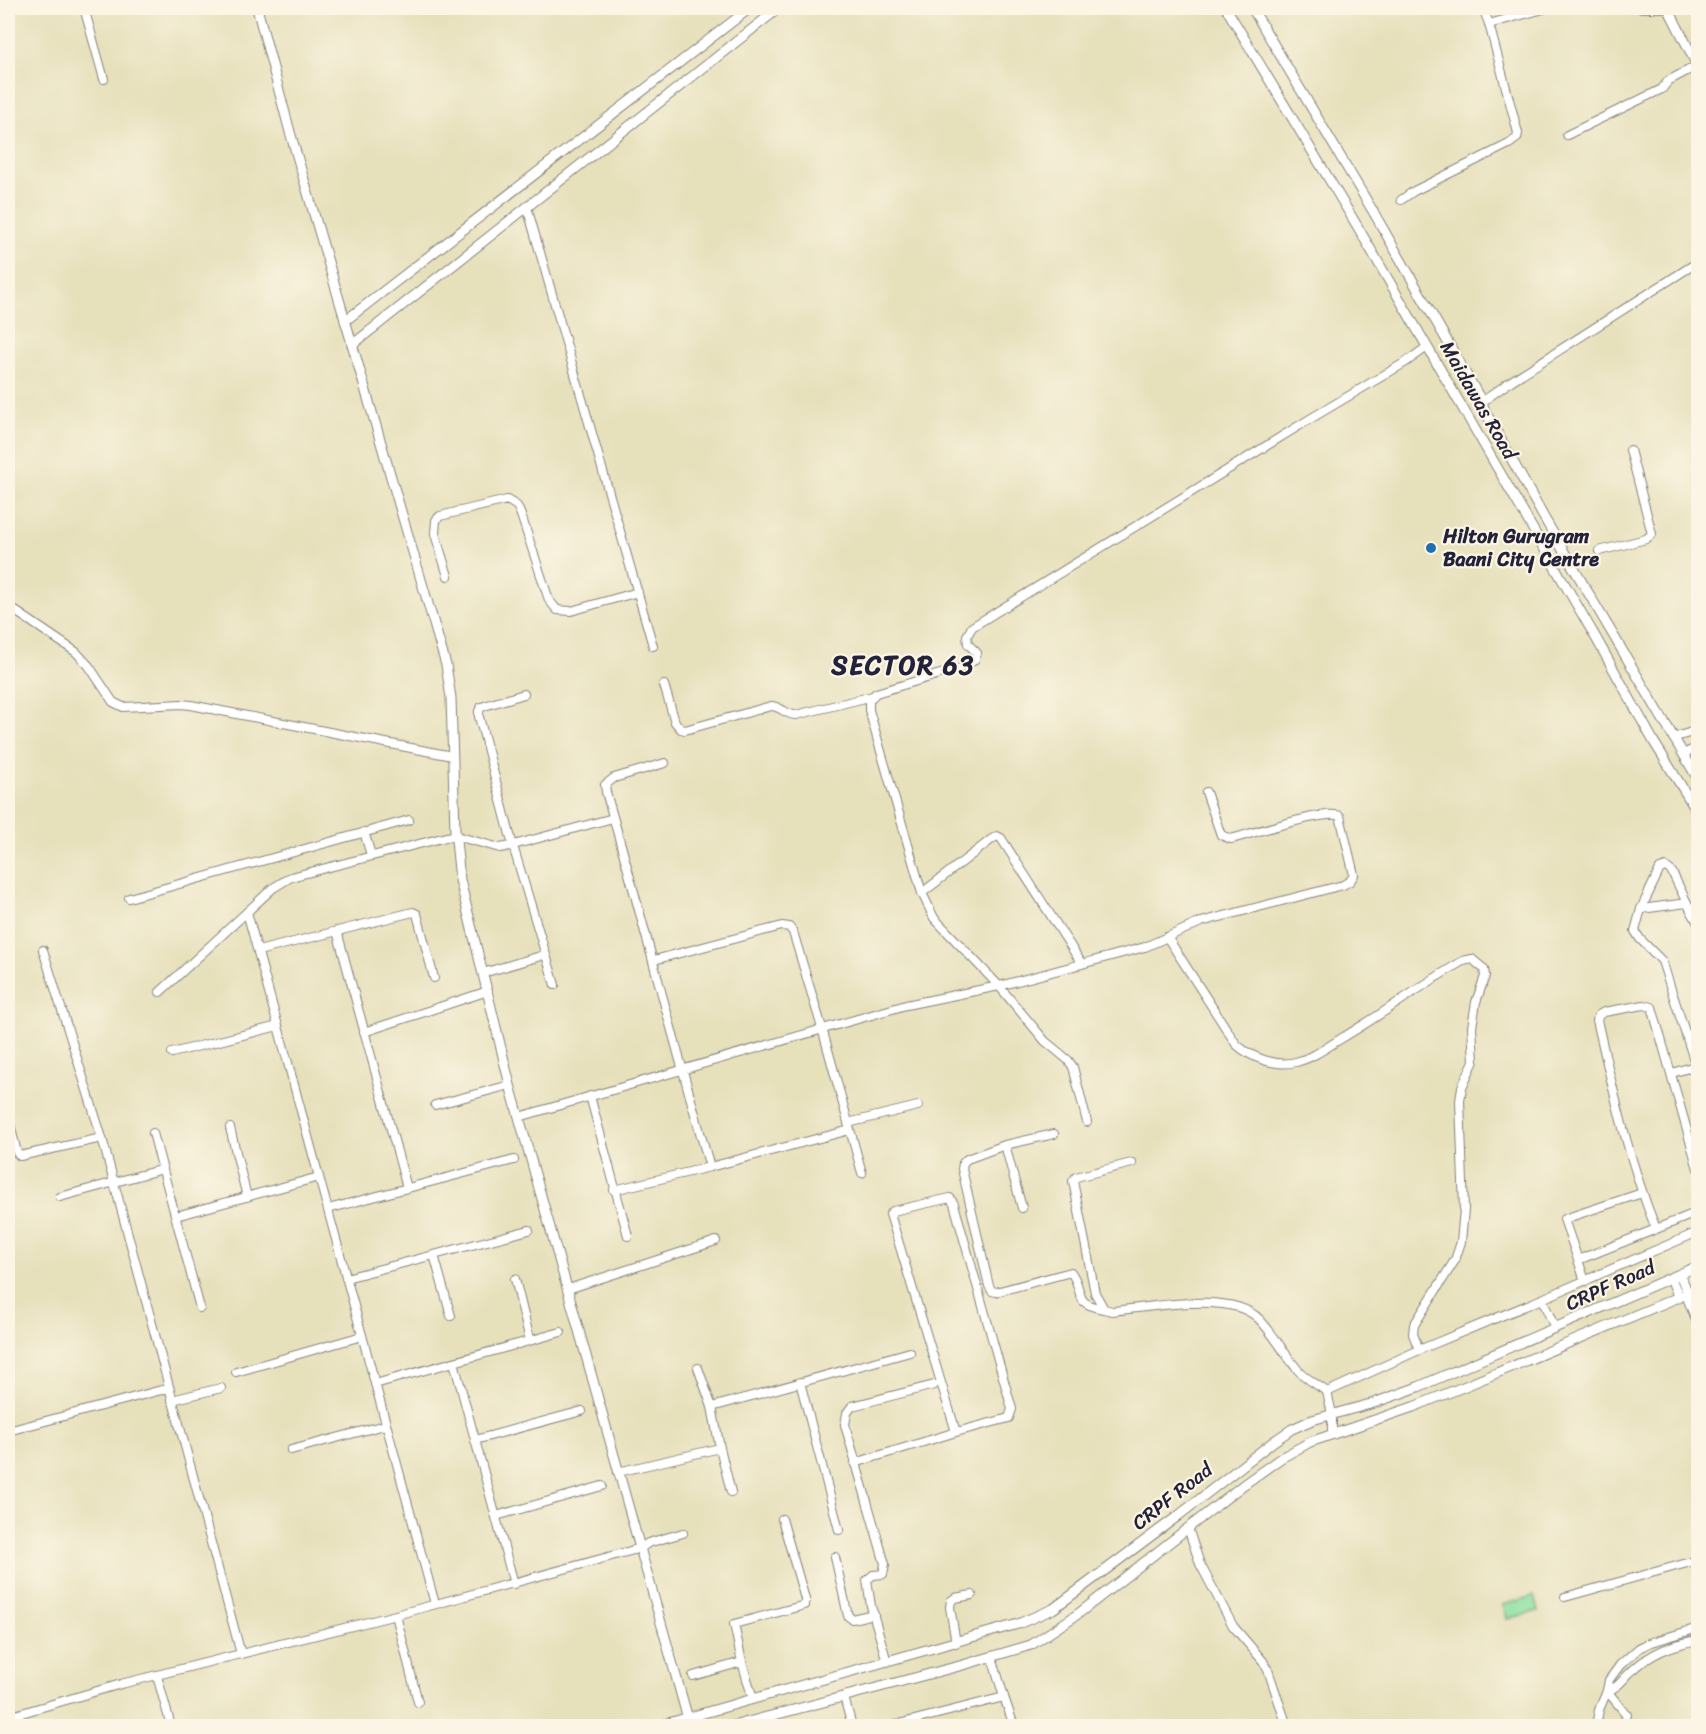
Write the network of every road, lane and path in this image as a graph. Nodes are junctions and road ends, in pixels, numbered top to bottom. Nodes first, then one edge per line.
1 (84, 8) edge
2 (257, 8) edge
3 (750, 8) edge
4 (779, 8) edge
5 (1226, 8) edge
6 (1252, 8) edge
7 (1483, 8) edge
8 (1547, 8) edge
9 (1641, 8) edge
10 (1668, 8) edge
11 (1488, 24) junction
12 (1698, 66) edge
13 (104, 79) dead end
14 (1567, 135) dead end
15 (1401, 200) dead end
16 (527, 207) junction
17 (1698, 262) edge
18 (345, 321) junction
19 (352, 345) junction
20 (1427, 347) junction
21 (1482, 402) junction
22 (1630, 450) dead end
23 (1543, 516) junction
24 (1530, 526) junction
25 (1599, 551) dead end
26 (448, 576) dead end
27 (638, 592) junction
28 (8, 606) edge
29 (653, 646) dead end
30 (664, 685) dead end
31 (524, 694) dead end
32 (873, 696) junction
33 (1698, 730) edge
34 (1673, 738) junction
35 (1698, 747) edge
36 (1683, 754) junction
37 (452, 756) junction
38 (665, 763) dead end
39 (1698, 779) edge
40 (1206, 792) dead end
41 (1698, 813) edge
42 (613, 818) junction
43 (409, 820) dead end
44 (364, 832) junction
45 (456, 836) junction
46 (513, 846) junction
47 (371, 855) junction
48 (922, 893) junction
49 (129, 898) dead end
50 (1698, 904) edge
51 (1689, 906) junction
52 (1641, 909) junction
53 (247, 912) junction
54 (1698, 923) edge
55 (337, 931) junction
56 (1167, 937) junction
57 (43, 950) dead end
58 (258, 951) junction
59 (544, 955) junction
60 (654, 960) junction
61 (1082, 964) junction
62 (483, 973) junction
63 (434, 978) dead end
64 (555, 985) dead end
65 (999, 986) junction
66 (488, 991) junction
67 (160, 992) dead end
68 (278, 1026) junction
69 (822, 1028) junction
70 (364, 1032) junction
71 (172, 1053) dead end
72 (1697, 1066) edge
73 (682, 1070) junction
74 (1672, 1073) junction
75 (510, 1085) junction
76 (590, 1096) junction
77 (435, 1105) dead end
78 (918, 1106) dead end
79 (8, 1116) edge
80 (519, 1117) junction
81 (1087, 1122) dead end
82 (849, 1126) junction
83 (230, 1128) dead end
84 (153, 1134) dead end
85 (1054, 1134) dead end
86 (102, 1138) junction
87 (1005, 1145) junction
88 (514, 1160) dead end
89 (1132, 1163) dead end
90 (710, 1167) junction
91 (163, 1169) junction
92 (1698, 1169) edge
93 (862, 1173) dead end
94 (319, 1178) junction
95 (113, 1182) junction
96 (407, 1188) junction
97 (614, 1190) junction
98 (1641, 1193) junction
99 (60, 1197) dead end
100 (247, 1197) junction
101 (1022, 1208) dead end
102 (328, 1209) junction
103 (1698, 1212) edge
104 (176, 1216) junction
105 (1656, 1229) junction
106 (529, 1230) dead end
107 (1698, 1232) edge
108 (628, 1236) dead end
109 (716, 1241) dead end
110 (434, 1255) junction
111 (1578, 1260) junction
112 (1698, 1266) edge
113 (1675, 1276) junction
114 (346, 1278) junction
115 (515, 1279) dead end
116 (1586, 1281) junction
117 (568, 1289) junction
118 (1698, 1289) edge
119 (1685, 1296) junction
120 (1542, 1299) junction
121 (200, 1308) dead end
122 (1104, 1309) junction
123 (451, 1316) dead end
124 (1698, 1320) edge
125 (1555, 1328) junction
126 (561, 1332) dead end
127 (362, 1336) junction
128 (530, 1341) junction
129 (1419, 1350) junction
130 (910, 1352) dead end
131 (454, 1362) junction
132 (699, 1368) dead end
133 (236, 1372) dead end
134 (800, 1382) junction
135 (375, 1384) junction
136 (934, 1385) dead end
137 (221, 1388) dead end
138 (169, 1389) junction
139 (1328, 1392) junction
140 (172, 1400) junction
141 (711, 1407) junction
142 (582, 1411) dead end
143 (1332, 1414) junction
144 (385, 1425) junction
145 (8, 1431) edge
146 (956, 1432) junction
147 (1332, 1435) junction
148 (475, 1440) junction
149 (720, 1448) junction
150 (291, 1450) dead end
151 (855, 1463) junction
152 (618, 1472) junction
153 (602, 1486) dead end
154 (731, 1492) dead end
155 (496, 1516) junction
156 (782, 1518) dead end
157 (1188, 1528) junction
158 (839, 1530) dead end
159 (683, 1533) dead end
160 (641, 1548) junction
161 (835, 1557) dead end
162 (1698, 1560) edge
163 (514, 1584) junction
164 (972, 1594) dead end
165 (1565, 1597) dead end
166 (435, 1604) junction
167 (874, 1614) junction
168 (396, 1615) junction
169 (1698, 1628) edge
170 (1698, 1640) edge
171 (956, 1643) junction
172 (241, 1654) junction
173 (992, 1657) junction
174 (741, 1662) junction
175 (887, 1662) junction
176 (157, 1676) junction
177 (693, 1676) dead end
178 (1607, 1691) junction
179 (844, 1697) junction
180 (1004, 1697) junction
181 (753, 1700) junction
182 (418, 1702) dead end
183 (8, 1717) edge
184 (689, 1722) edge
185 (171, 1726) edge
186 (658, 1726) edge
187 (733, 1726) edge
188 (852, 1726) edge
189 (891, 1726) edge
190 (1014, 1726) edge
191 (1287, 1726) edge
192 (1596, 1726) edge
193 (1623, 1726) edge

1 - 13 street
2 - 18 street
3 - 18 street
4 - 16 street
5 - 20 street, Maidawas Road
6 - 21 street, Maidawas Road
7 - 11 street
8 - 11 street
9 - 10 street
10 - 12 street
11 - 15 street
12 - 14 street
16 - 19 street
16 - 27 street
17 - 21 street
18 - 19 street
19 - 37 street
20 - 24 street, Maidawas Road
20 - 32 street
21 - 23 street, Maidawas Road
22 - 25 street
23 - 24 street
23 - 34 street, Maidawas Road
24 - 41 street, Maidawas Road
26 - 27 street
27 - 29 street
28 - 37 street
30 - 32 street
31 - 46 street
32 - 48 street
33 - 34 street
34 - 36 street, Maidawas Road
35 - 36 street
36 - 39 street, Maidawas Road
37 - 45 street
38 - 42 street
40 - 56 street
42 - 46 street
42 - 60 street
43 - 44 street
44 - 47 street
44 - 49 street
45 - 46 street
45 - 47 street
45 - 62 street
46 - 59 street
47 - 53 street
48 - 61 street
48 - 65 street
50 - 51 street
51 - 52 street
51 - 52 street
51 - 54 street
52 - 72 street
53 - 58 street
53 - 67 street
55 - 58 street
55 - 63 street
55 - 70 street
56 - 61 street
56 - 129 street
57 - 86 street
58 - 68 street
59 - 62 street
59 - 64 street
60 - 69 street
60 - 73 street
61 - 65 street
62 - 66 street
65 - 69 street
65 - 81 street
66 - 70 street
66 - 75 street
68 - 71 street
68 - 94 street
69 - 73 street
69 - 82 street
70 - 96 street
72 - 74 street
73 - 76 street
73 - 90 street
74 - 92 street
74 - 98 street
75 - 77 street
75 - 80 street
76 - 80 street
76 - 97 street
78 - 82 street
79 - 86 street
80 - 117 street
82 - 90 street
82 - 93 street
83 - 100 street
84 - 91 street
85 - 87 street
86 - 95 street
87 - 101 street
87 - 122 street
88 - 96 street
89 - 122 street
90 - 97 street
91 - 95 street
91 - 104 street
94 - 100 street
94 - 102 street
95 - 99 street
95 - 138 street
96 - 102 street
97 - 108 street
98 - 105 street
98 - 111 street
100 - 104 street
102 - 114 street
103 - 105 street
104 - 121 street
105 - 111 street
106 - 110 street
107 - 116 street
109 - 117 street
110 - 114 street
110 - 123 street
111 - 116 street
112 - 113 street, CRPF Road
113 - 119 street
113 - 125 street, CRPF Road
114 - 127 street
115 - 128 street
116 - 120 street
117 - 152 street
118 - 119 street
119 - 124 street
119 - 147 street
120 - 125 street
120 - 129 street
122 - 139 street
125 - 143 street, CRPF Road
126 - 128 street
127 - 133 street
127 - 135 street
128 - 131 street
129 - 139 street
130 - 134 street
131 - 135 street
131 - 148 street
132 - 141 street
134 - 141 street
134 - 158 street
135 - 144 street
136 - 151 street
137 - 140 street
138 - 140 street
138 - 145 street
139 - 143 street
140 - 172 street
141 - 149 street
142 - 148 street
143 - 147 street
143 - 171 street, CRPF Road
144 - 150 street
144 - 166 street
146 - 146 street
146 - 151 street
147 - 157 street
148 - 155 street
149 - 152 street
149 - 154 street
151 - 167 street
152 - 160 street
153 - 155 street
155 - 163 street
156 - 174 street
157 - 173 street
157 - 191 street
159 - 160 street
160 - 163 street
160 - 184 street
161 - 167 street
162 - 165 street
163 - 166 street
164 - 171 street
166 - 168 street
167 - 175 street
168 - 172 street
168 - 182 street
169 - 178 street
170 - 178 street
171 - 175 street, CRPF Road
172 - 176 street
173 - 179 street
173 - 180 street
174 - 177 street
174 - 181 street
175 - 181 street, CRPF Road
176 - 183 street
176 - 185 street
178 - 192 street
178 - 193 street
179 - 187 street
179 - 188 street
180 - 189 street
180 - 190 street
181 - 184 street, CRPF Road
184 - 186 street, CRPF Road

